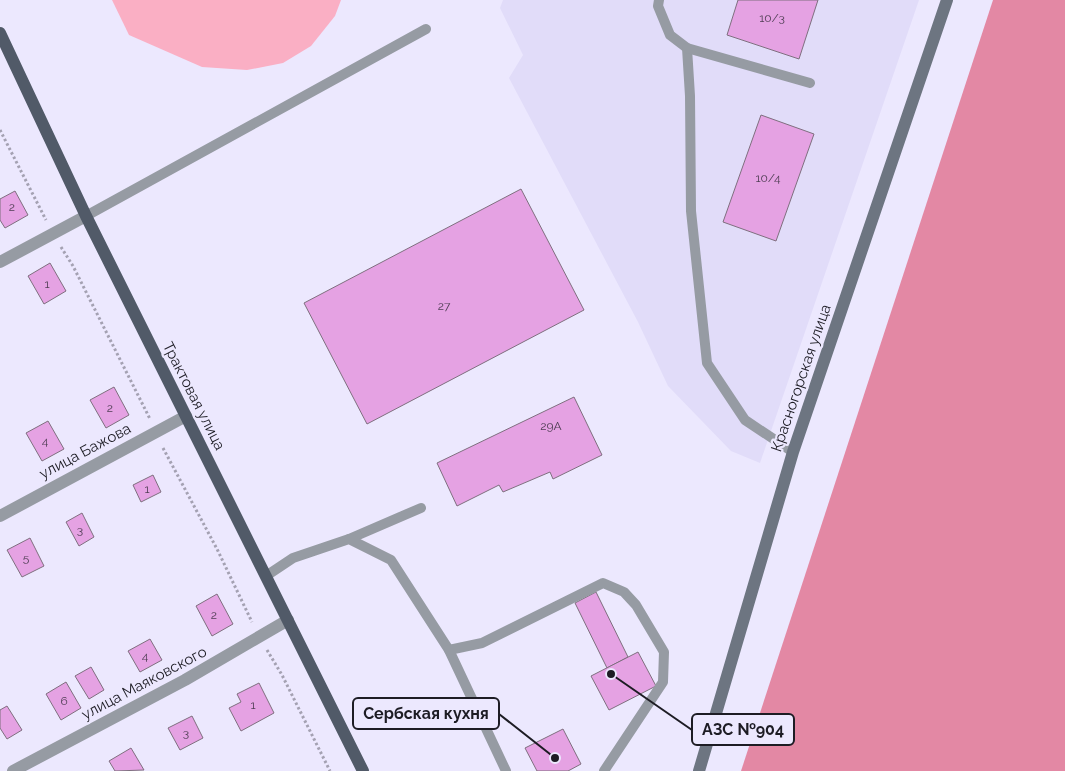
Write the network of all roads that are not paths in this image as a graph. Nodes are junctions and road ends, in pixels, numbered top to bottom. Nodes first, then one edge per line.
1 (659, 0) edge
2 (947, 0) edge
3 (426, 29) dead end
4 (0, 33) edge
5 (687, 48) junction
6 (810, 83) dead end
7 (86, 216) junction
8 (0, 262) edge
9 (186, 416) junction
10 (793, 452) junction
11 (421, 508) dead end
12 (0, 516) edge
13 (349, 538) junction
14 (266, 576) junction
15 (288, 620) junction
16 (450, 650) junction
17 (13, 771) edge
18 (363, 771) edge
19 (506, 771) edge
20 (604, 771) edge
21 (699, 771) edge

1 - 5 lane
2 - 10 street, Красногорская улица
3 - 7 lane
4 - 7 main road, Трактовая улица
5 - 6 lane
5 - 10 lane
7 - 8 street
7 - 9 main road, Трактовая улица
9 - 12 street, улица Бажова
9 - 14 main road, Трактовая улица
10 - 21 street, Красногорская улица
11 - 13 lane
13 - 14 lane
13 - 16 lane
14 - 15 main road, Трактовая улица
15 - 17 street, улица Маяковского
15 - 18 main road, Трактовая улица
16 - 19 lane
16 - 20 lane

